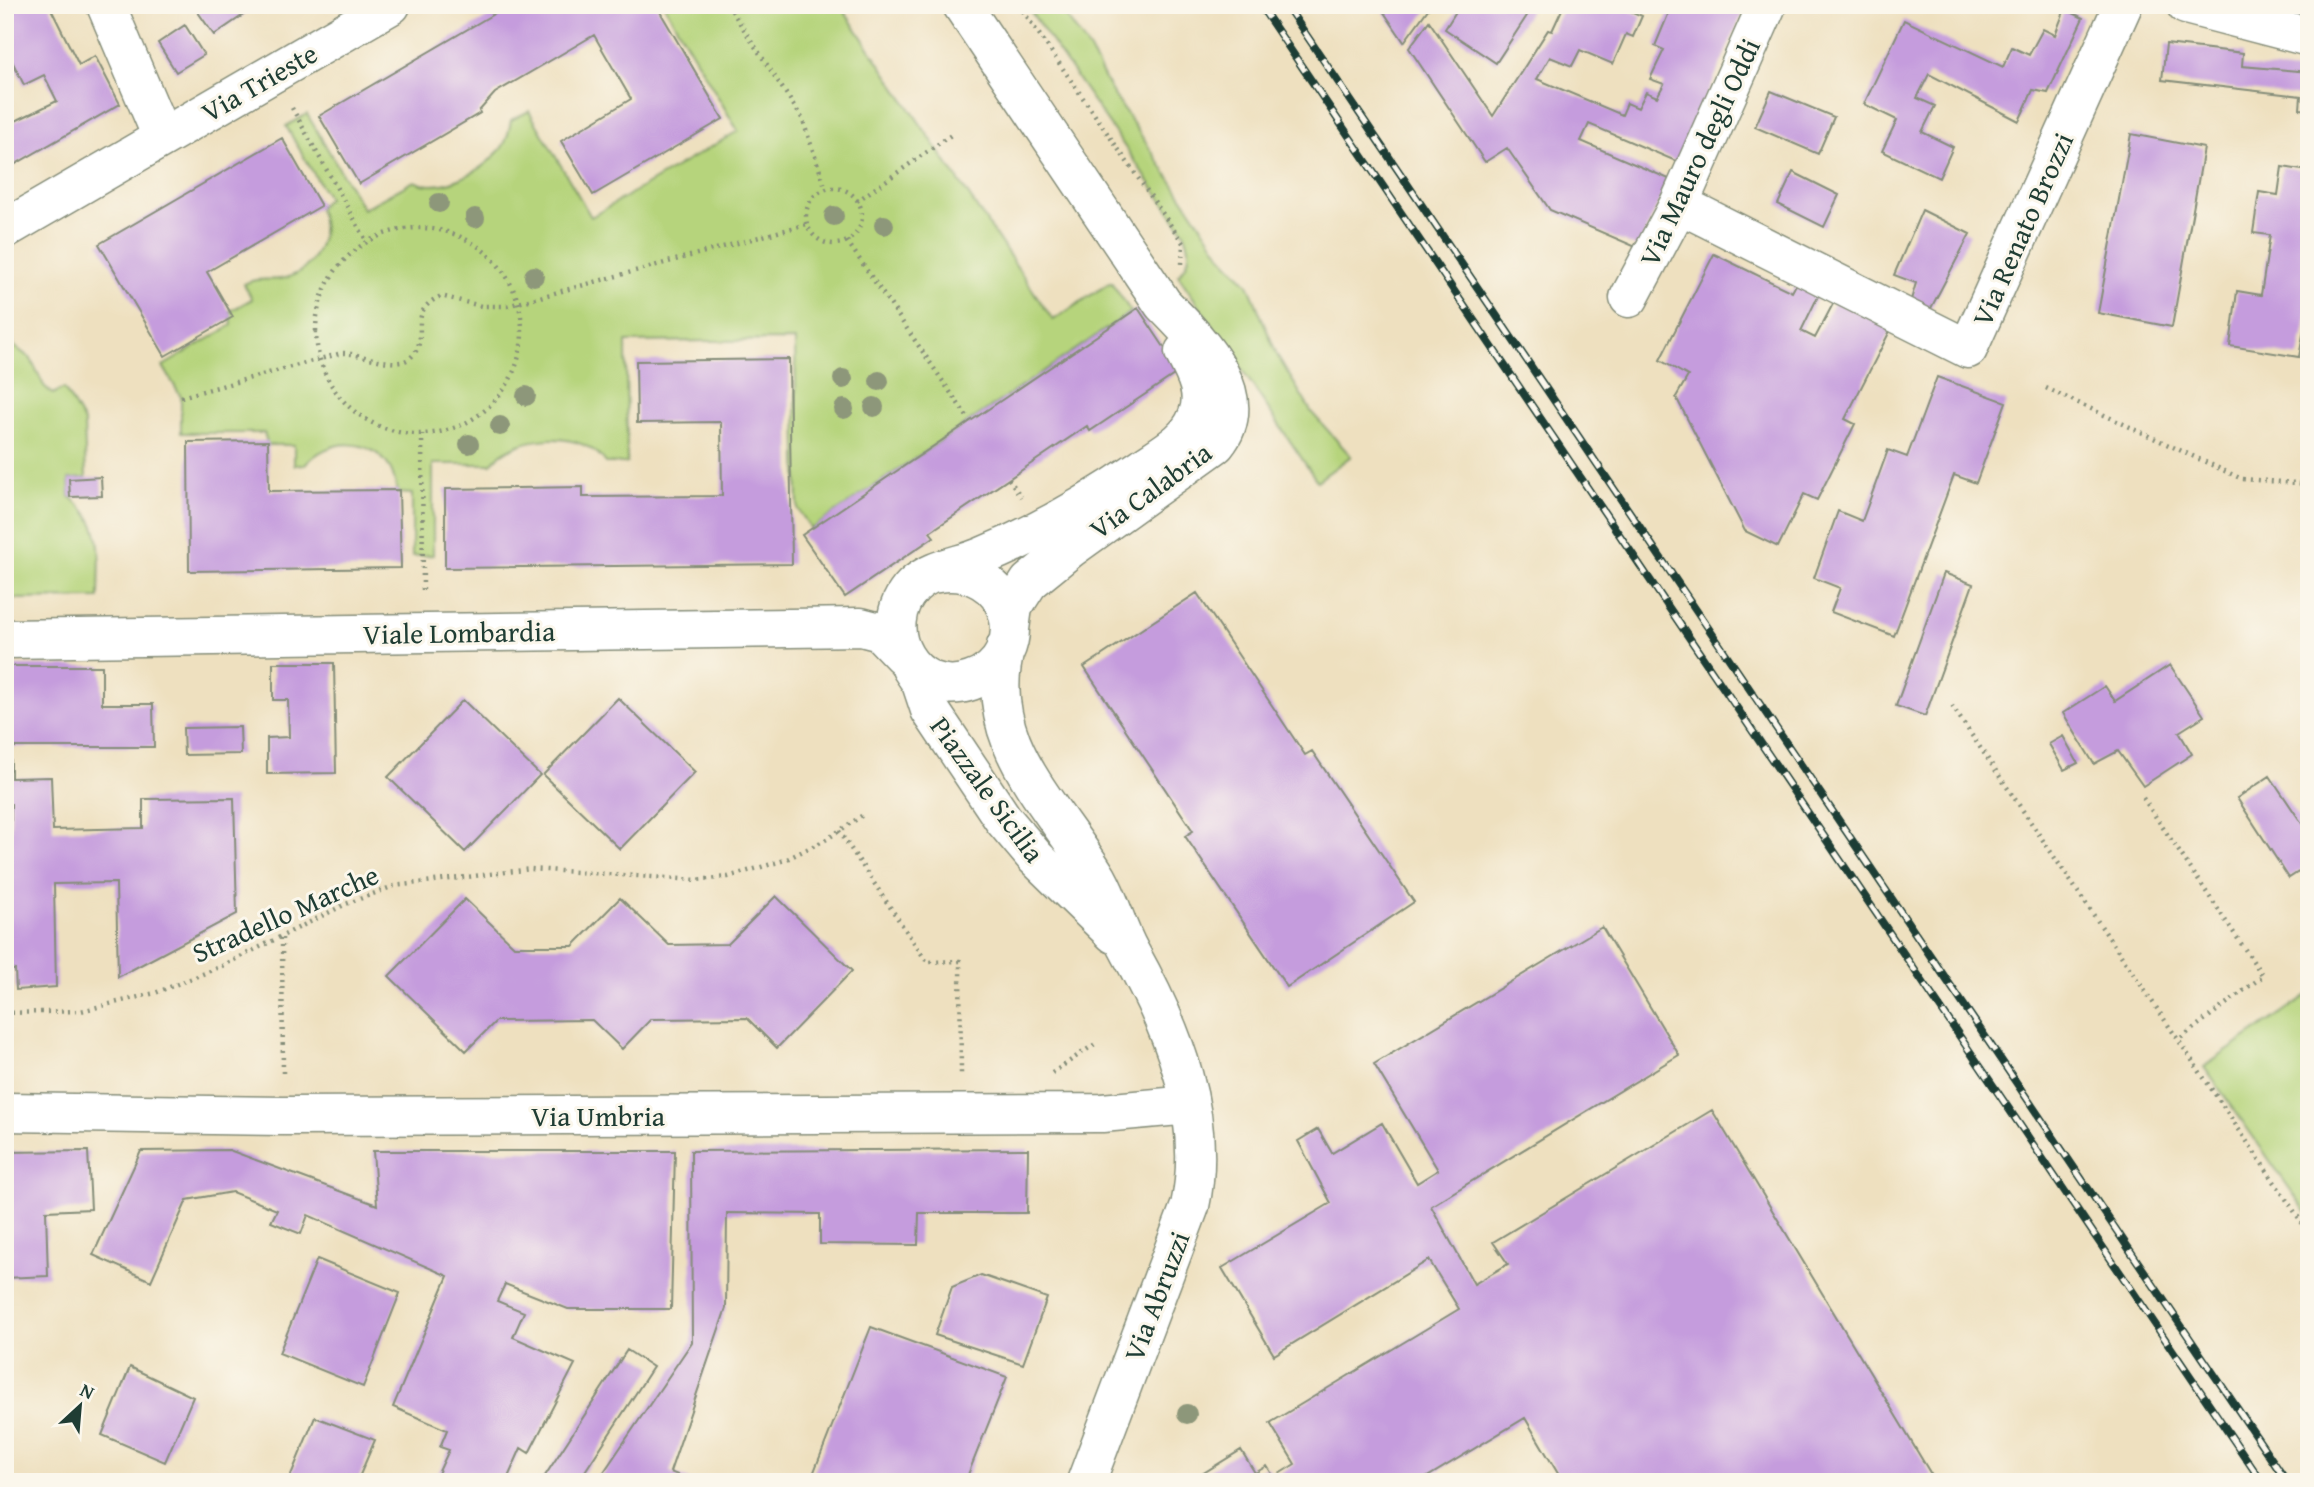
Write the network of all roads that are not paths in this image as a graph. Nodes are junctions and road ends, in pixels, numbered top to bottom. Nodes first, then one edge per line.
1 (106, 5) edge
2 (391, 5) edge
3 (961, 5) edge
4 (1767, 5) edge
5 (2123, 5) edge
6 (2186, 5) edge
7 (2309, 37) edge
8 (162, 137) junction
9 (1679, 204) junction
10 (5, 229) edge
11 (1629, 298) dead end
12 (1163, 304) junction
13 (932, 574) junction
14 (1008, 638) junction
15 (5, 639) edge
16 (907, 661) junction
17 (1137, 963) junction
18 (1190, 1105) junction
19 (5, 1112) edge
20 (1086, 1482) edge

1 - 8 street
2 - 8 street, Via Trieste
3 - 12 street, Via Calabria
4 - 9 street, Via Mauro degli Oddi
5 - 9 street, Via Renato Brozzi
6 - 7 street
8 - 10 street, Via Trieste
9 - 11 street, Via Mauro degli Oddi
12 - 13 street, Via Calabria
12 - 14 street, Via Calabria
13 - 14 street
13 - 16 street
14 - 16 street, Viale Lombardia
14 - 17 street, Piazzale Sicilia
15 - 16 street, Viale Lombardia
16 - 17 street, Piazzale Sicilia
17 - 18 street, Piazzale Sicilia
18 - 19 street, Via Umbria
18 - 20 street, Via Abruzzi

